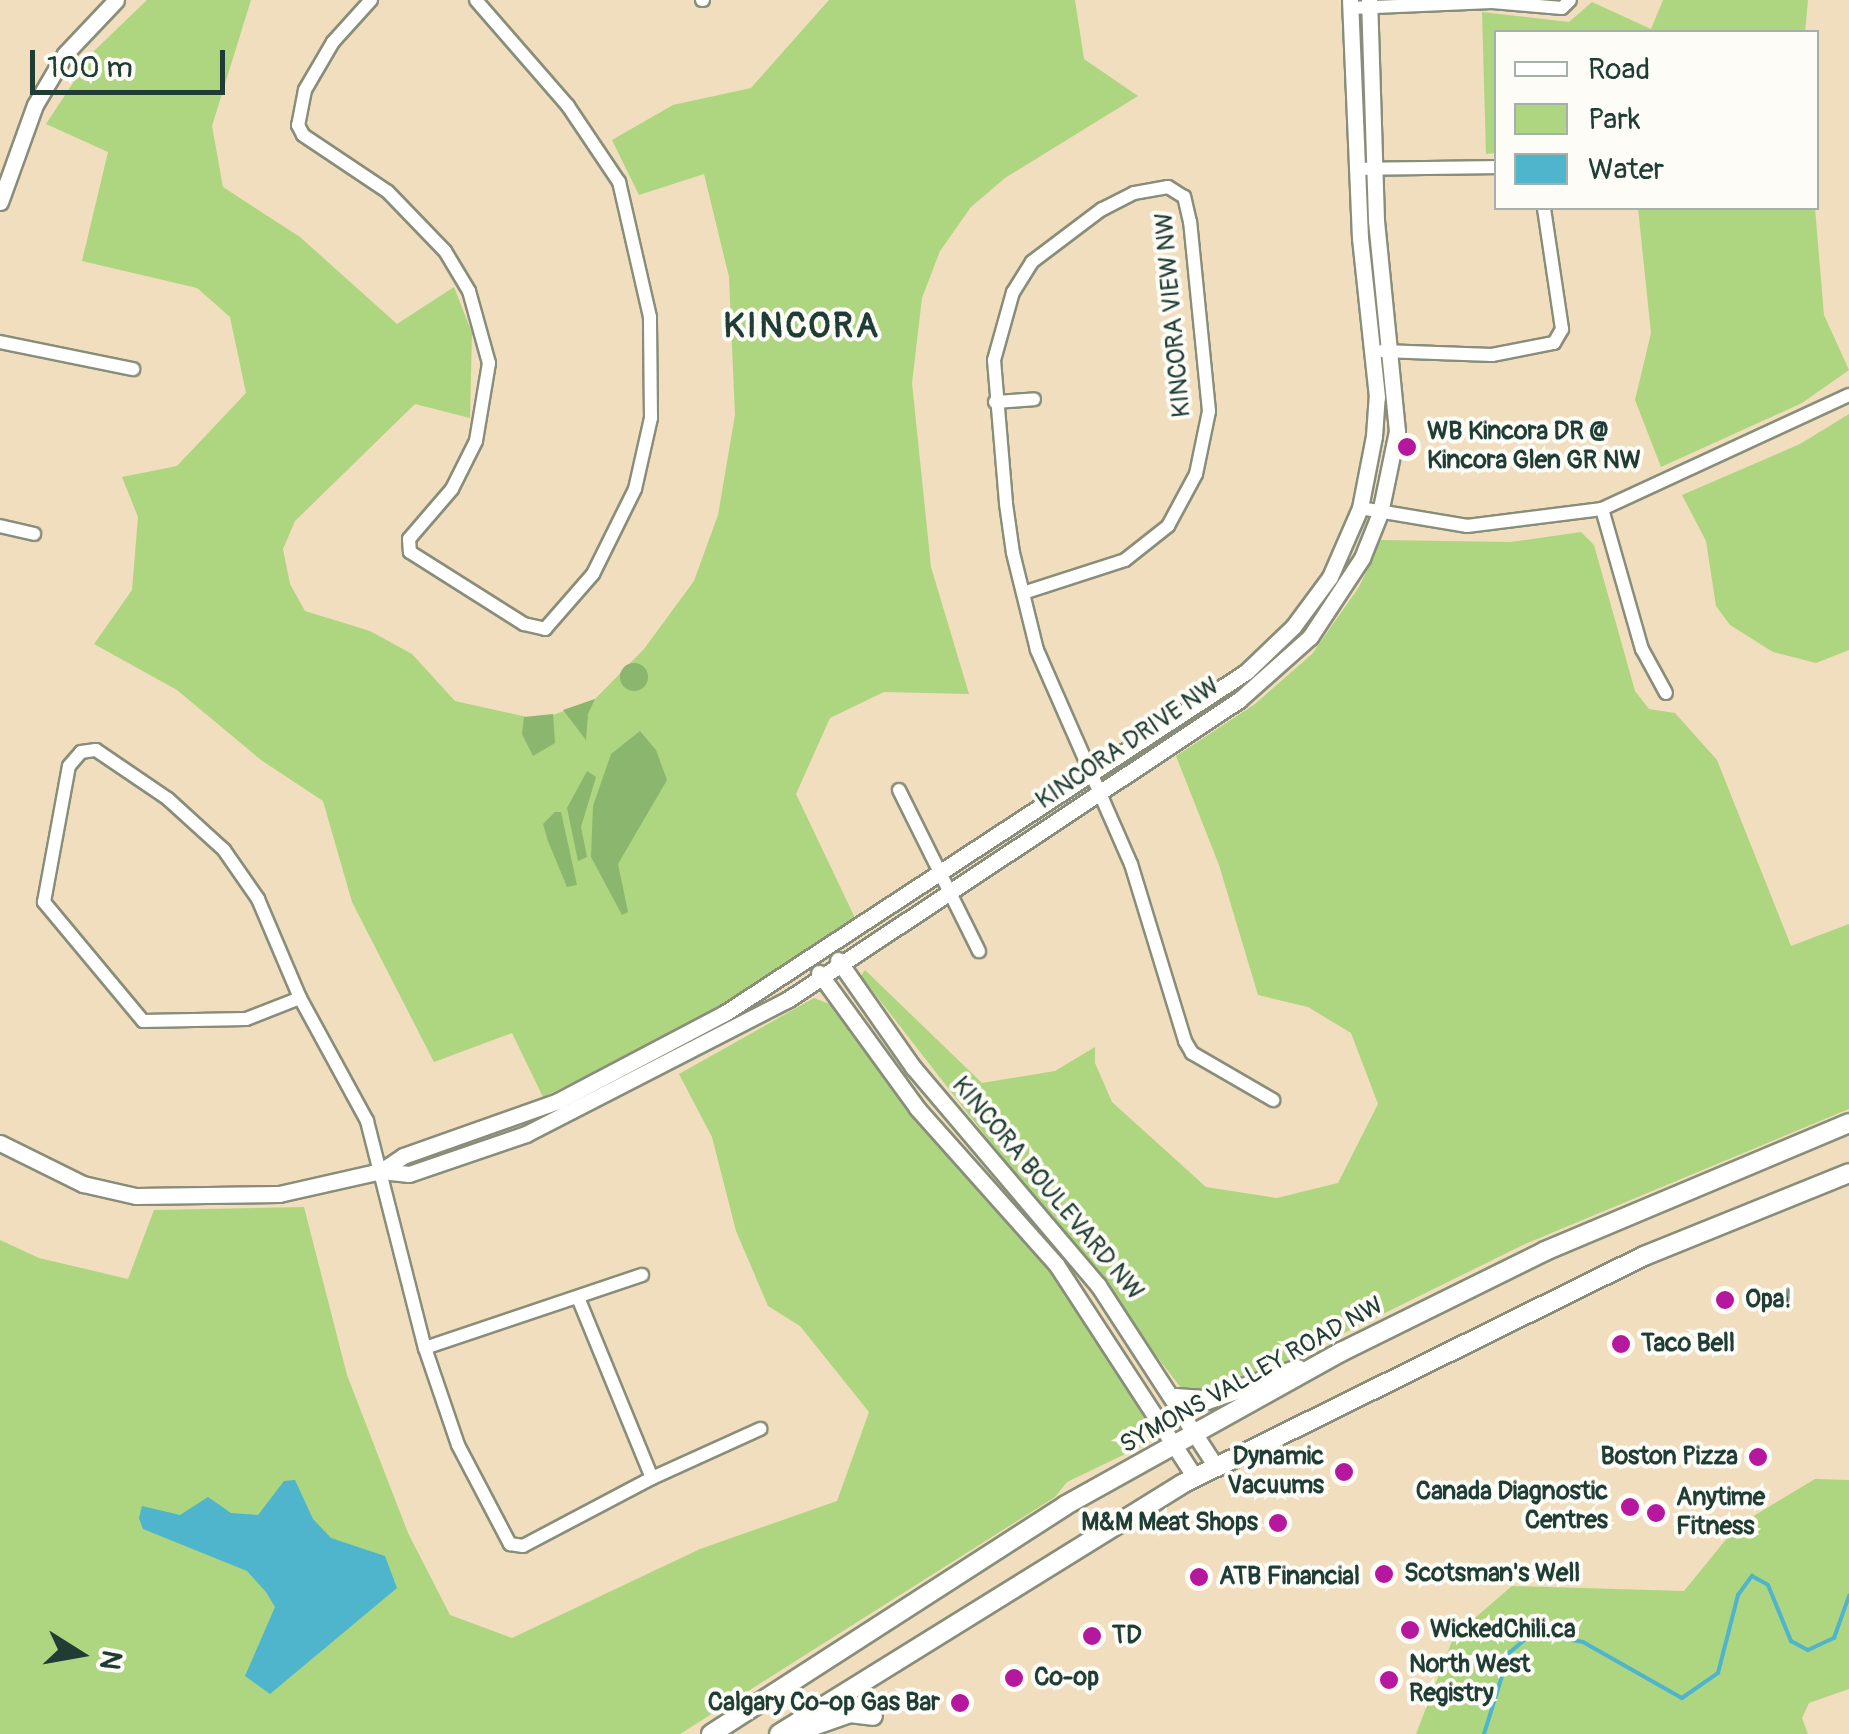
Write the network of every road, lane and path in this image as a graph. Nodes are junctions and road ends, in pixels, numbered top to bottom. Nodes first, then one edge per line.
1 (116, 0) edge
2 (371, 0) edge
3 (476, 0) edge
4 (1570, 0) edge
5 (1369, 3) edge
6 (1350, 4) edge
7 (1494, 167) edge
8 (1364, 169) junction
9 (0, 202) edge
10 (1544, 210) edge
11 (0, 342) edge
12 (1393, 350) junction
13 (1374, 352) junction
14 (133, 368) dead end
15 (1849, 395) edge
16 (1034, 399) dead end
17 (995, 402) junction
18 (1360, 508) junction
19 (1602, 509) junction
20 (1380, 513) junction
21 (0, 526) edge
22 (34, 534) dead end
23 (1023, 593) junction
24 (1666, 693) dead end
25 (1092, 777) junction
26 (899, 790) dead end
27 (1100, 794) junction
28 (943, 869) junction
29 (947, 894) junction
30 (831, 948) junction
31 (979, 951) dead end
32 (811, 961) junction
33 (842, 966) junction
34 (822, 980) junction
35 (300, 998) junction
36 (1273, 1100) dead end
37 (1849, 1123) edge
38 (0, 1143) edge
39 (381, 1171) junction
40 (1849, 1173) edge
41 (642, 1275) dead end
42 (579, 1300) junction
43 (425, 1348) junction
44 (1341, 1352) junction
45 (1176, 1398) junction
46 (760, 1430) dead end
47 (1199, 1434) junction
48 (1178, 1446) junction
49 (1216, 1467) junction
50 (1195, 1477) junction
51 (652, 1478) junction
52 (874, 1716) dead end
53 (711, 1734) edge
54 (779, 1734) edge
55 (792, 1734) edge

1 - 9 street
2 - 3 street
4 - 5 street
5 - 6 street
5 - 8 street, KINCORA DRIVE NW
6 - 8 street, KINCORA DRIVE NW
7 - 8 street
8 - 12 street, KINCORA DRIVE NW
8 - 13 street, KINCORA DRIVE NW
10 - 12 street
11 - 14 street
12 - 13 street
12 - 20 street, KINCORA DRIVE NW
13 - 18 street, KINCORA DRIVE NW
15 - 19 street
16 - 17 street
17 - 23 street, KINCORA VIEW NW
17 - 23 street, KINCORA VIEW NW
18 - 20 street
18 - 25 street, KINCORA DRIVE NW
19 - 20 street
19 - 24 street
20 - 27 street, KINCORA DRIVE NW
21 - 22 street
23 - 25 street, KINCORA VIEW NW
25 - 27 street, KINCORA VIEW NW
25 - 28 street, KINCORA DRIVE NW
26 - 28 street
27 - 29 street, KINCORA DRIVE NW
27 - 36 street, KINCORA VIEW NW
28 - 29 street
28 - 30 street, KINCORA DRIVE NW
29 - 31 street
29 - 33 street, KINCORA DRIVE NW
30 - 32 street, KINCORA DRIVE NW
30 - 33 street, KINCORA BOULEVARD NW
32 - 34 street, KINCORA BOULEVARD NW
32 - 39 street, KINCORA DRIVE NW
33 - 34 street, KINCORA DRIVE NW
33 - 45 street, KINCORA BOULEVARD NW
34 - 39 street, KINCORA DRIVE NW
34 - 48 street, KINCORA BOULEVARD NW
35 - 35 street
35 - 39 street
37 - 44 main road, SYMONS VALLEY ROAD NW
38 - 39 street, KINCORA DRIVE NW
39 - 43 street
40 - 49 main road
41 - 42 street
42 - 43 street
42 - 51 street
43 - 51 street
44 - 45 main road
44 - 47 main road, SYMONS VALLEY ROAD NW
45 - 47 street, KINCORA BOULEVARD NW
46 - 51 street
47 - 48 main road, SYMONS VALLEY ROAD NW
47 - 49 street, KINCORA BOULEVARD NW
48 - 50 street, KINCORA BOULEVARD NW
48 - 53 main road, SYMONS VALLEY ROAD NW
49 - 50 main road
50 - 54 main road
52 - 55 main road

